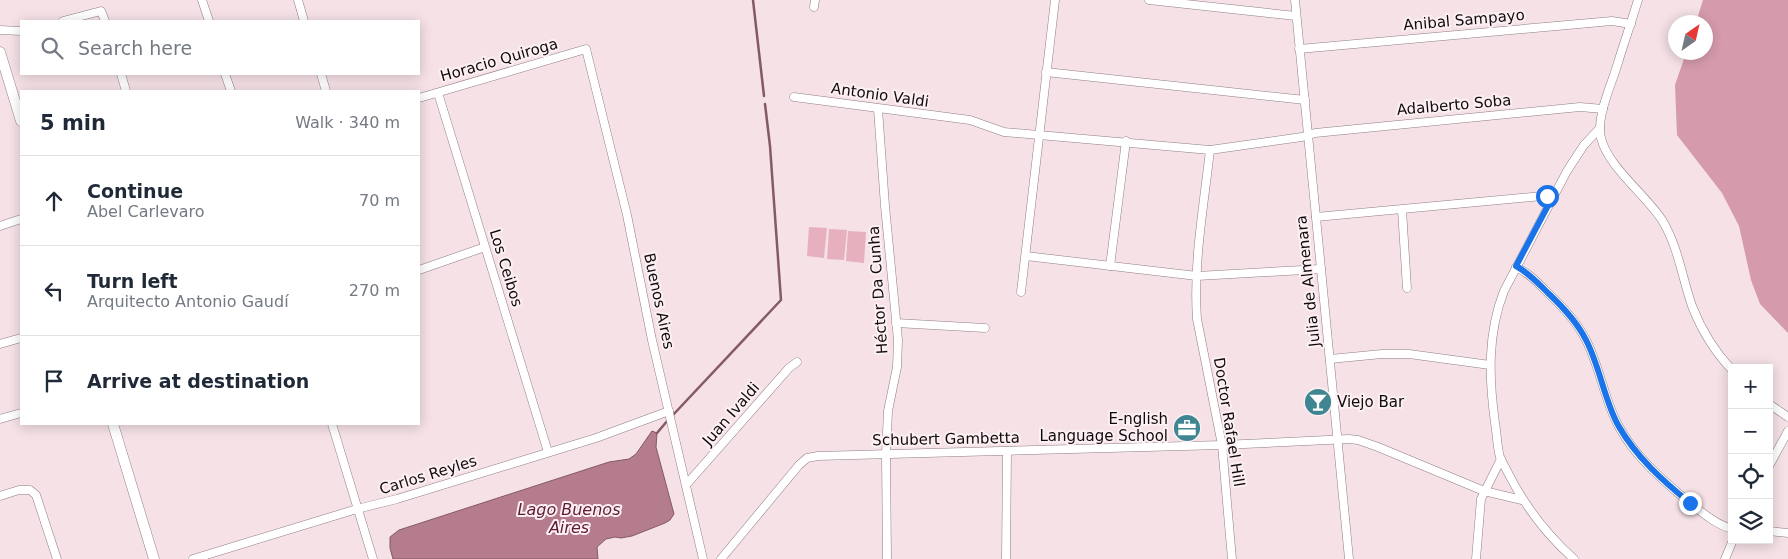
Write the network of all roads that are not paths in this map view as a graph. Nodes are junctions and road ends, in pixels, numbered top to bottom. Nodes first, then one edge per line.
1 (202, 0) edge
2 (298, 0) edge
3 (1055, 0) edge
4 (1149, 0) edge
5 (1295, 0) edge
6 (1638, 0) edge
7 (1296, 16) junction
8 (67, 20) edge
9 (105, 20) edge
10 (209, 20) edge
11 (304, 20) edge
12 (1630, 24) junction
13 (0, 30) edge
14 (20, 31) edge
15 (586, 49) joint
16 (1299, 49) junction
17 (0, 52) edge
18 (1046, 72) junction
19 (121, 75) edge
20 (225, 75) edge
21 (321, 75) edge
22 (126, 90) edge
23 (231, 90) edge
24 (326, 90) edge
25 (438, 93) junction
26 (794, 97) dead end
27 (420, 98) edge
28 (1304, 100) junction
29 (878, 109) junction
30 (1603, 109) junction
31 (20, 118) edge
32 (1600, 128) junction
33 (1039, 134) junction
34 (1308, 135) junction
35 (1126, 141) junction
36 (1210, 150) junction
37 (1552, 198) junction
38 (1402, 210) junction
39 (1316, 217) junction
40 (20, 219) edge
41 (0, 226) edge
42 (485, 248) junction
43 (1026, 256) junction
44 (1110, 266) junction
45 (1516, 266) junction
46 (1321, 269) junction
47 (420, 270) edge
48 (1197, 276) junction
49 (1407, 288) dead end
50 (1021, 292) dead end
51 (896, 323) junction
52 (985, 328) dead end
53 (20, 338) edge
54 (0, 344) edge
55 (1330, 359) junction
56 (797, 362) dead end
57 (1490, 365) junction
58 (1728, 365) edge
59 (1773, 407) edge
60 (20, 413) edge
61 (670, 415) junction
62 (1788, 417) edge
63 (0, 419) edge
64 (113, 425) edge
65 (332, 425) edge
66 (1788, 430) edge
67 (1339, 440) junction
68 (1222, 445) junction
69 (1007, 451) junction
70 (548, 452) junction
71 (886, 454) junction
72 (1501, 458) junction
73 (1773, 458) edge
74 (686, 485) junction
75 (1484, 491) junction
76 (0, 496) edge
77 (1522, 500) junction
78 (358, 509) junction
79 (1728, 528) edge
80 (1773, 531) edge
81 (1788, 532) edge
82 (1731, 544) edge
83 (57, 559) edge
84 (154, 559) edge
85 (193, 559) edge
86 (372, 559) edge
87 (703, 559) edge
88 (721, 559) edge
89 (887, 559) edge
90 (1006, 559) edge
91 (1232, 559) edge
92 (1349, 559) edge
93 (1476, 559) edge
94 (1574, 559) edge
95 (1725, 559) edge

1 - 10 street
2 - 11 street
3 - 18 street
4 - 7 street
5 - 7 street, Julia de Almenara
6 - 12 street
7 - 16 street, Julia de Almenara
8 - 9 street
12 - 16 street, Anibal Sampayo
12 - 30 street
13 - 14 street
15 - 25 street, Horacio Quiroga
15 - 61 street, Buenos Aires
16 - 28 street, Julia de Almenara
17 - 31 street
18 - 28 street
18 - 33 street
19 - 22 street
20 - 23 street
21 - 24 street
25 - 27 street, Horacio Quiroga
25 - 42 street, Los Ceibos
26 - 29 street, Antonio Valdi
28 - 34 street, Julia de Almenara
29 - 33 street, Antonio Valdi
29 - 51 street, Héctor Da Cunha
30 - 32 street
30 - 34 street, Adalberto Soba
32 - 37 street
32 - 58 street
33 - 35 street, Antonio Valdi
33 - 43 street
34 - 36 street, Adalberto Soba
34 - 39 street, Julia de Almenara
35 - 36 street, Adalberto Soba
35 - 44 street
36 - 48 street, Doctor Rafael Hill
37 - 38 street
37 - 45 street
38 - 39 street
38 - 49 street
39 - 46 street, Julia de Almenara
40 - 41 street
42 - 47 street
42 - 70 street, Los Ceibos
43 - 44 street
43 - 50 street
44 - 48 street
45 - 57 street
45 - 79 street
46 - 48 street
46 - 55 street, Julia de Almenara
48 - 68 street, Doctor Rafael Hill
51 - 52 street
51 - 71 street, Héctor Da Cunha
53 - 54 street
55 - 57 street
55 - 67 street, Julia de Almenara
56 - 74 street, Juan Ivaldi
57 - 72 street
59 - 62 street
60 - 63 street
61 - 70 street, Carlos Reyles
61 - 74 street, Buenos Aires
64 - 84 street
65 - 78 street
66 - 73 street
67 - 68 street, Schubert Gambetta
67 - 75 street, Schubert Gambetta
67 - 92 street, Julia de Almenara
68 - 69 street, Schubert Gambetta
68 - 91 street, Doctor Rafael Hill
69 - 71 street, Schubert Gambetta
69 - 90 street
70 - 78 street, Carlos Reyles
71 - 88 street, Schubert Gambetta
71 - 89 street, Héctor Da Cunha
72 - 75 street
72 - 77 street
74 - 87 street, Buenos Aires
75 - 77 street, Schubert Gambetta
75 - 93 street
76 - 83 street
77 - 94 street
78 - 85 street, Carlos Reyles
78 - 86 street
80 - 81 street
82 - 95 street

